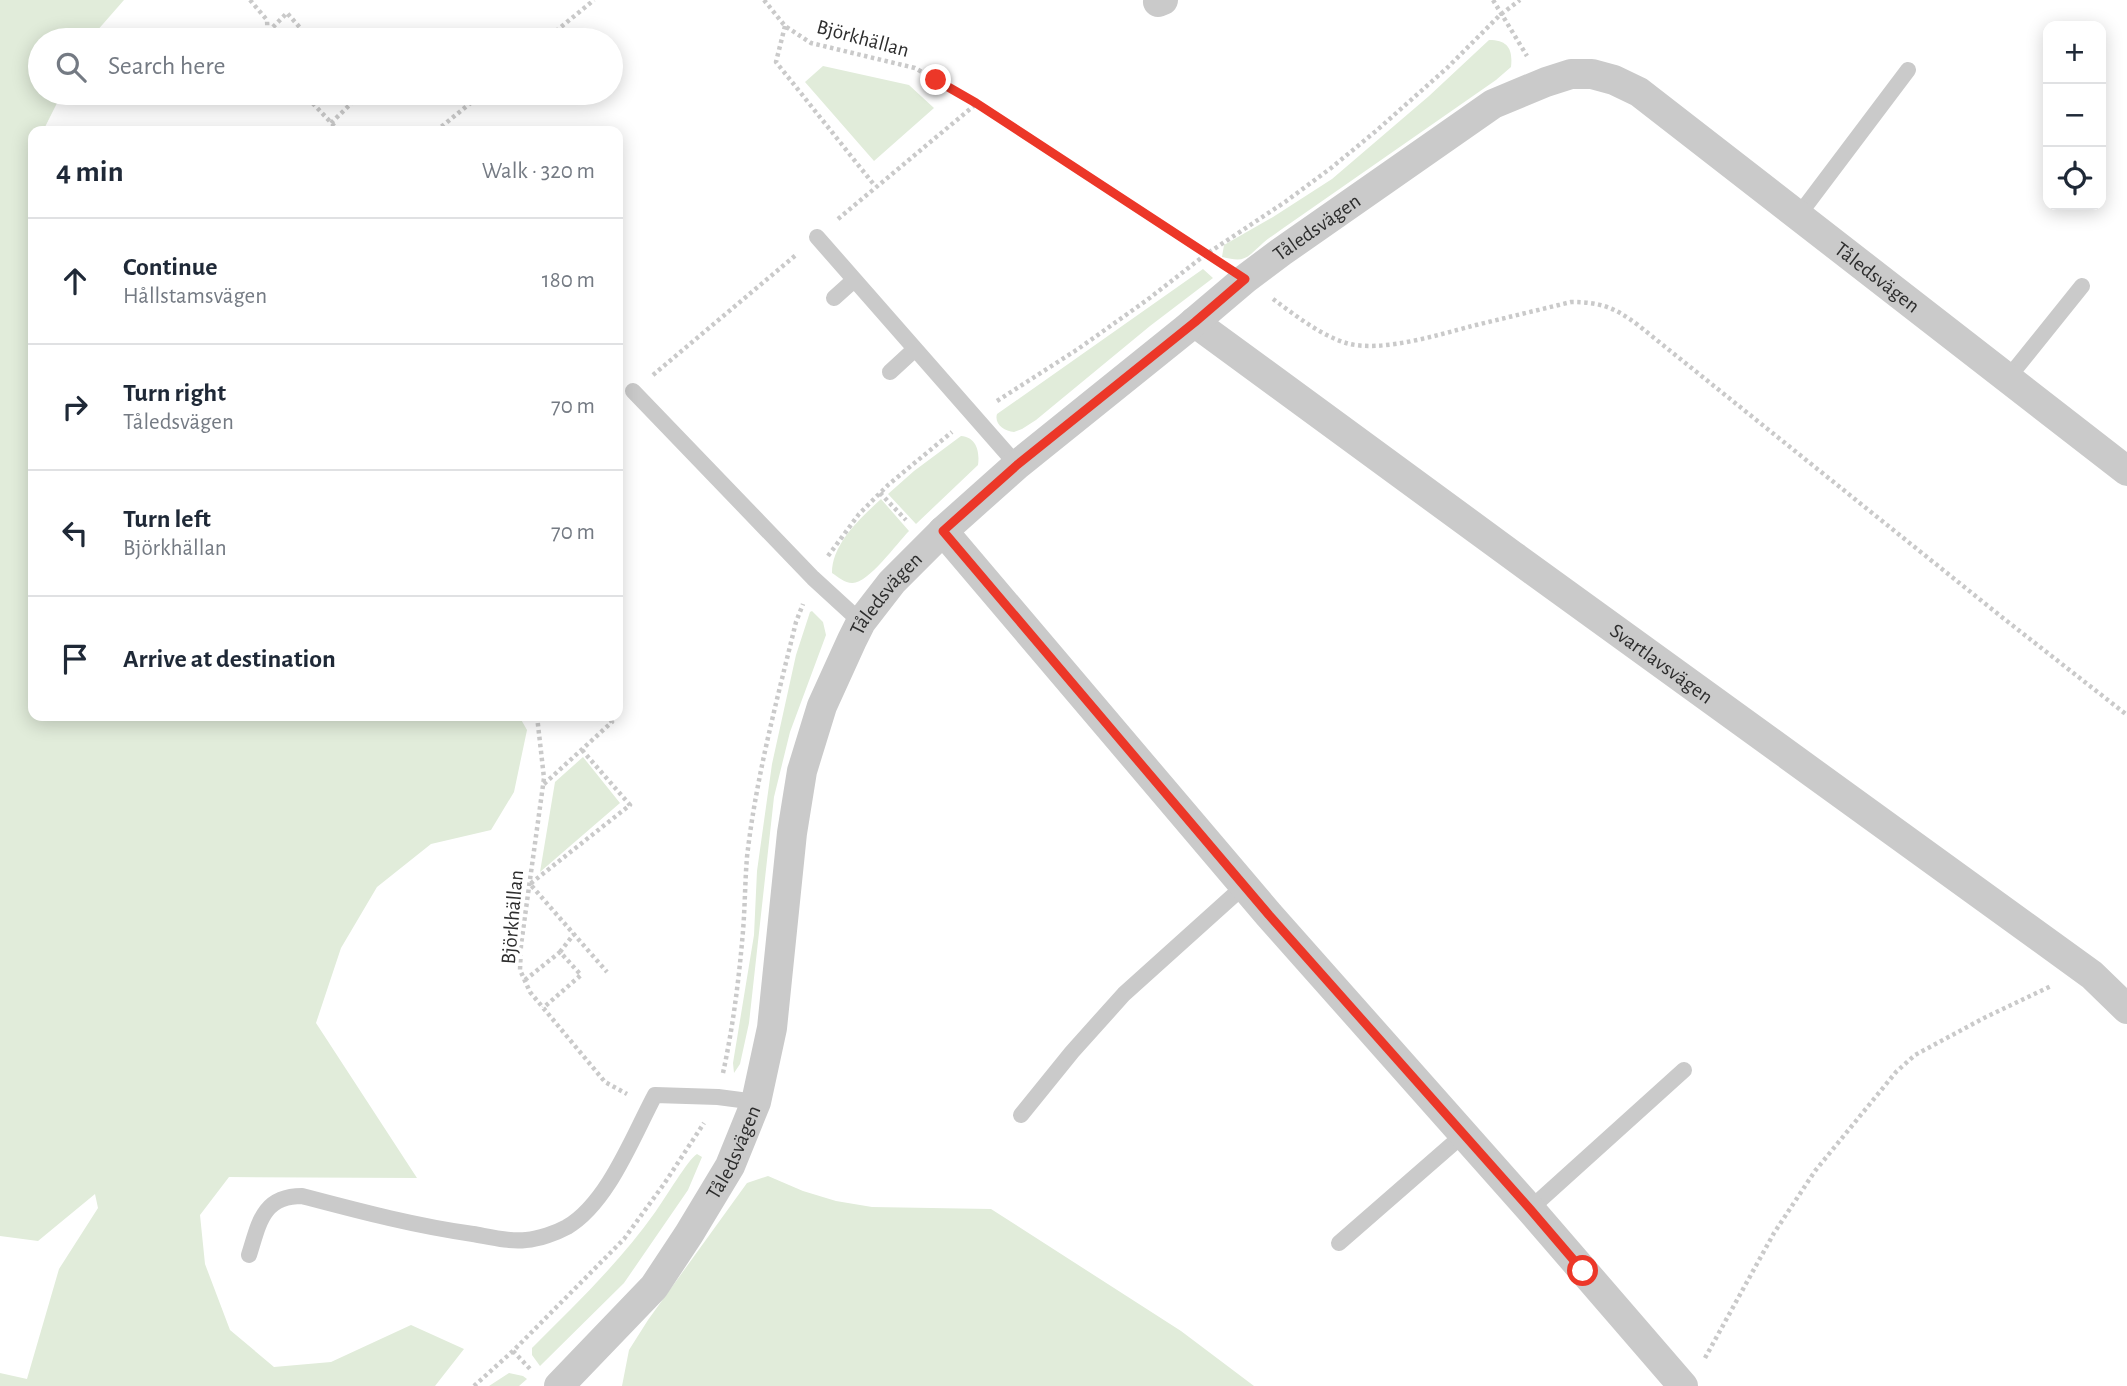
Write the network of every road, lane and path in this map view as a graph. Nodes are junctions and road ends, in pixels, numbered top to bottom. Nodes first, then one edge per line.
1 (250, 0) edge
2 (594, 0) edge
3 (764, 0) edge
4 (1493, 0) edge
5 (1520, 0) edge
6 (1500, 15) junction
7 (785, 26) junction
8 (268, 28) edge
9 (272, 28) edge
10 (300, 28) edge
11 (560, 28) edge
12 (1908, 70) dead end
13 (1546, 82) junction
14 (314, 105) edge
15 (350, 105) edge
16 (468, 105) edge
17 (331, 123) junction
18 (334, 126) edge
19 (442, 126) edge
20 (875, 186) dead end
21 (1798, 216) junction
22 (817, 237) dead end
23 (1206, 255) junction
24 (1245, 279) junction
25 (854, 280) junction
26 (2082, 286) dead end
27 (834, 298) dead end
28 (1195, 322) junction
29 (915, 349) junction
30 (890, 372) dead end
31 (2008, 378) junction
32 (633, 391) dead end
33 (972, 415) junction
34 (1017, 465) junction
35 (2127, 471) edge
36 (943, 531) junction
37 (813, 578) junction
38 (861, 621) junction
39 (2127, 715) edge
40 (538, 721) edge
41 (611, 721) edge
42 (582, 750) junction
43 (543, 785) junction
44 (530, 884) junction
45 (1244, 886) junction
46 (574, 934) junction
47 (560, 952) junction
48 (607, 971) dead end
49 (2092, 975) junction
50 (525, 980) junction
51 (543, 1008) junction
52 (2127, 1009) edge
53 (1685, 1070) dead end
54 (655, 1096) junction
55 (718, 1097) junction
56 (756, 1102) junction
57 (1021, 1115) dead end
58 (1464, 1134) junction
59 (1530, 1209) junction
60 (1339, 1243) dead end
61 (249, 1255) dead end
62 (1702, 1362) dead end
63 (474, 1386) edge
64 (559, 1386) edge
65 (1684, 1386) edge

1 - 8 path
2 - 11 path
3 - 7 path, Björkhällan
4 - 6 path
5 - 6 path
6 - 13 path
6 - 23 path
7 - 20 path
7 - 23 path, Björkhällan
9 - 10 path
12 - 21 lane
13 - 21 street, Tåledsvägen
13 - 24 street, Tåledsvägen
14 - 17 path
15 - 17 path
16 - 19 path
17 - 18 path
21 - 31 street, Tåledsvägen
22 - 25 lane
23 - 24 path, Björkhällan
23 - 33 path
24 - 28 street, Tåledsvägen
24 - 39 path, Björkhällan
25 - 27 lane
25 - 29 lane
26 - 31 lane
28 - 34 street, Tåledsvägen
28 - 49 street, Svartlavsvägen
29 - 30 lane
29 - 33 lane
31 - 35 street, Tåledsvägen
32 - 37 lane
33 - 34 lane
33 - 37 path
34 - 36 street, Tåledsvägen
36 - 38 street, Tåledsvägen
36 - 45 street
37 - 38 lane
37 - 55 path
38 - 56 street, Tåledsvägen
40 - 43 path, Björkhällan
41 - 42 path
42 - 43 path
42 - 44 path
43 - 44 path, Björkhällan
44 - 46 path
44 - 50 path, Björkhällan
45 - 57 lane
45 - 58 street
46 - 47 path
46 - 48 path
47 - 50 path
47 - 51 path
49 - 52 street, Svartlavsvägen
49 - 62 path
50 - 51 path, Björkhällan
51 - 54 path, Björkhällan
53 - 59 lane
54 - 55 lane
54 - 61 lane
55 - 56 lane
55 - 63 path
56 - 64 street, Tåledsvägen
58 - 59 street
58 - 60 lane
59 - 65 street

